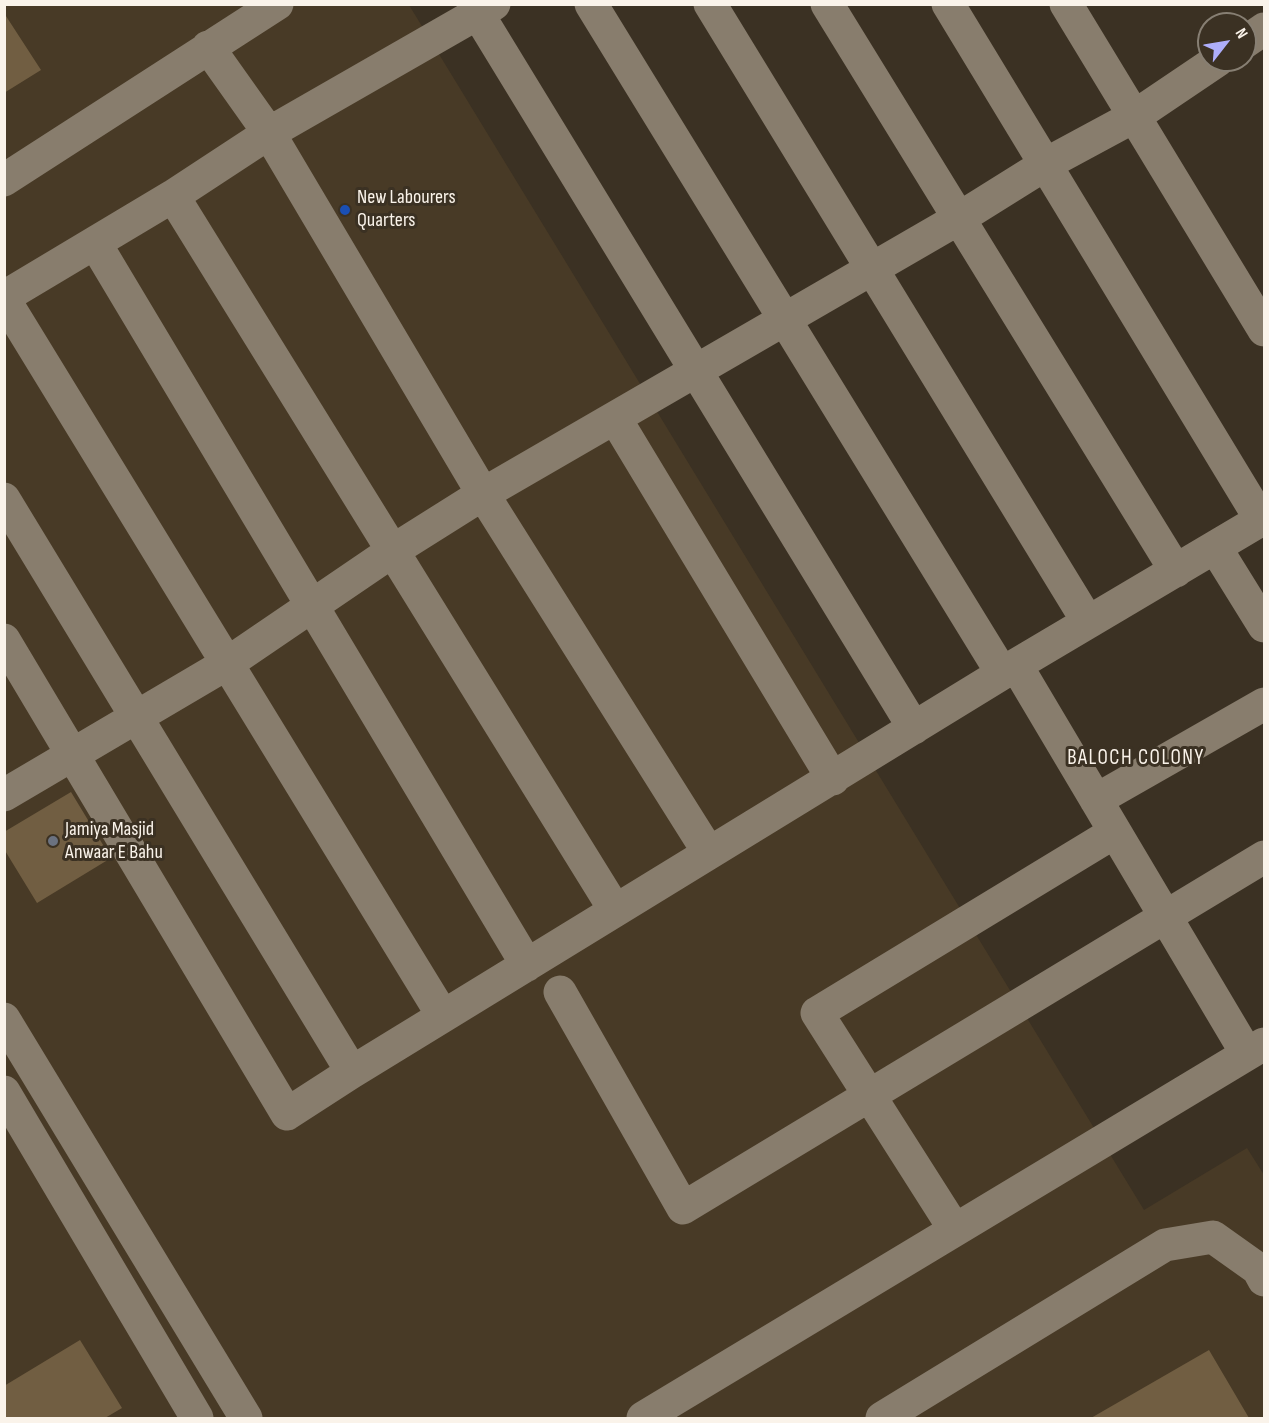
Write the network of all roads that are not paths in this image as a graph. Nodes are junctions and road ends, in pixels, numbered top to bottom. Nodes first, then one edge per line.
1 (277, 4) edge
2 (591, 4) edge
3 (710, 4) edge
4 (827, 4) edge
5 (948, 4) edge
6 (1066, 4) edge
7 (1256, 4) edge
8 (486, 9) edge
9 (1264, 20) edge
10 (208, 47) junction
11 (1200, 72) edge
12 (1135, 116) junction
13 (269, 133) junction
14 (1046, 164) junction
15 (4, 180) edge
16 (173, 196) junction
17 (958, 219) junction
18 (95, 243) junction
19 (871, 269) junction
20 (4, 298) edge
21 (785, 318) junction
22 (1264, 330) edge
23 (696, 369) junction
24 (615, 418) junction
25 (483, 494) junction
26 (4, 499) edge
27 (1263, 519) edge
28 (1215, 547) junction
29 (394, 550) junction
30 (1176, 571) junction
31 (312, 607) junction
32 (1088, 622) junction
33 (1264, 626) edge
34 (4, 640) edge
35 (228, 663) junction
36 (1009, 669) junction
37 (1264, 705) edge
38 (136, 718) junction
39 (914, 728) junction
40 (72, 753) junction
41 (832, 779) junction
42 (4, 795) edge
43 (1096, 800) junction
44 (1115, 832) junction
45 (709, 853) junction
46 (1264, 856) edge
47 (615, 910) junction
48 (1165, 917) junction
49 (527, 964) junction
50 (560, 992) dead end
51 (443, 1016) junction
52 (4, 1019) edge
53 (1256, 1049) edge
54 (352, 1072) junction
55 (4, 1092) edge
56 (870, 1095) junction
57 (956, 1230) junction
58 (1264, 1280) edge
59 (197, 1419) edge
60 (246, 1419) edge
61 (643, 1419) edge
62 (882, 1419) edge

1 - 10 street
2 - 21 street
3 - 19 street
4 - 17 street
5 - 14 street
6 - 12 street
7 - 9 street
8 - 13 street
8 - 23 street
10 - 13 street
10 - 15 street
11 - 12 street
12 - 14 street
12 - 22 street
13 - 16 street
13 - 25 street
14 - 17 street
14 - 27 street
16 - 18 street
16 - 29 street
17 - 19 street
17 - 30 street
18 - 20 street
18 - 31 street
19 - 21 street
19 - 32 street
20 - 35 street
21 - 23 street
21 - 36 street
23 - 24 street
23 - 39 street
24 - 25 street
24 - 41 street
25 - 29 street
25 - 45 street
26 - 38 street
27 - 28 street
28 - 30 street
28 - 33 street
29 - 31 street
29 - 47 street
30 - 32 street
31 - 35 street
31 - 49 street
32 - 36 street
34 - 40 street
35 - 38 street
35 - 51 street
36 - 39 street
36 - 43 street
37 - 43 street
38 - 40 street
38 - 54 street
39 - 41 street
40 - 42 street
40 - 54 street
41 - 45 street
43 - 44 street
44 - 48 street
44 - 56 street
45 - 47 street
46 - 48 street
47 - 49 street
48 - 53 street
48 - 56 street
49 - 51 street
50 - 56 street
51 - 54 street
52 - 60 street
53 - 57 street
55 - 59 street
56 - 57 street
57 - 61 street
58 - 62 street

